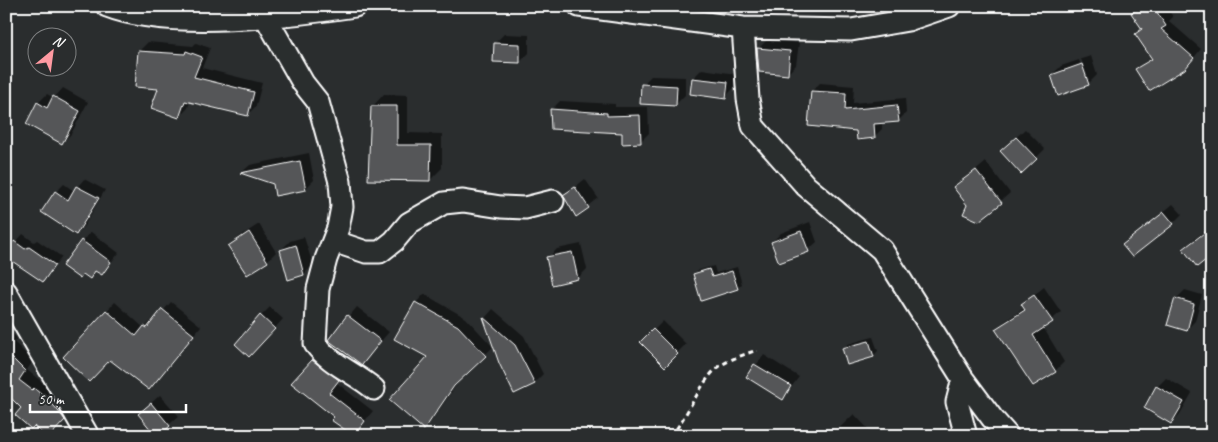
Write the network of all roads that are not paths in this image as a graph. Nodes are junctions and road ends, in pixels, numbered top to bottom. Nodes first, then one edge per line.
1 (107, 6) edge
2 (355, 6) edge
3 (579, 6) edge
4 (949, 6) edge
5 (265, 16) junction
6 (743, 28) junction
7 (553, 201) dead end
8 (333, 241) junction
9 (6, 292) edge
10 (963, 378) junction
11 (374, 389) dead end
12 (88, 436) edge
13 (966, 436) edge
14 (1008, 436) edge

1 - 5 street
2 - 5 street
3 - 6 street
4 - 6 street
5 - 8 street
6 - 10 street
7 - 8 street
8 - 11 street
9 - 12 street
10 - 13 street
10 - 14 street

